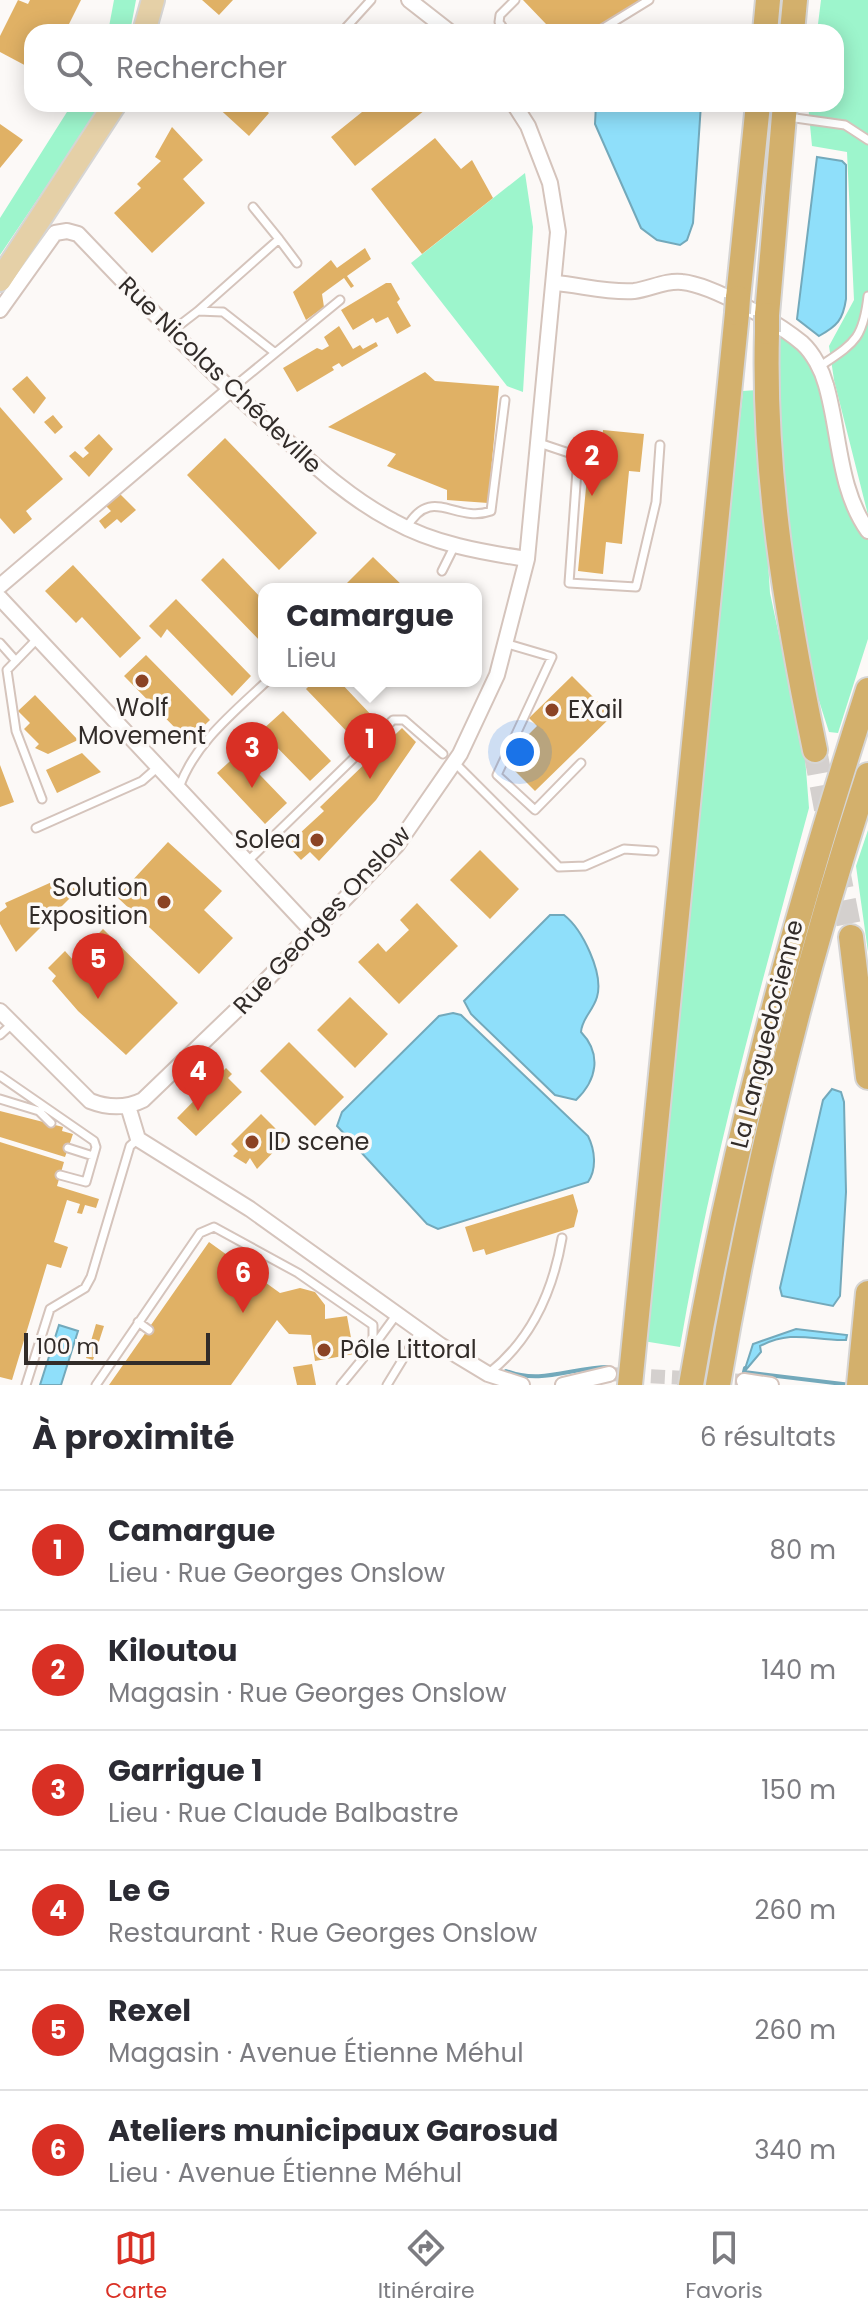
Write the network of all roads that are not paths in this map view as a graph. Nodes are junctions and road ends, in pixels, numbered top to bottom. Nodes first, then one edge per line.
1 (371, 0) edge
2 (409, 0) edge
3 (515, 0) edge
4 (649, 0) edge
5 (768, 0) edge
6 (795, 0) edge
7 (349, 24) edge
8 (440, 24) edge
9 (500, 24) edge
10 (610, 24) edge
11 (766, 24) edge
12 (793, 24) edge
13 (110, 112) edge
14 (519, 112) edge
15 (757, 112) edge
16 (784, 112) edge
17 (792, 112) edge
18 (868, 140) edge
19 (253, 207) dead end
20 (279, 239) junction
21 (297, 263) dead end
22 (0, 280) edge
23 (555, 283) junction
24 (868, 296) edge
25 (340, 300) dead end
26 (0, 310) edge
27 (198, 311) junction
28 (172, 331) junction
29 (274, 352) junction
30 (819, 367) junction
31 (230, 390) junction
32 (505, 400) dead end
33 (539, 443) junction
34 (660, 445) dead end
35 (407, 527) junction
36 (868, 531) edge
37 (455, 545) junction
38 (527, 559) junction
39 (442, 571) dead end
40 (0, 586) edge
41 (0, 598) edge
42 (38, 638) junction
43 (0, 643) edge
44 (508, 644) junction
45 (16, 661) junction
46 (261, 687) edge
47 (868, 690) edge
48 (815, 750) tunnel mouth
49 (448, 758) junction
50 (581, 763) dead end
51 (158, 767) junction
52 (868, 775) edge
53 (179, 788) junction
54 (42, 799) dead end
55 (36, 828) dead end
56 (654, 851) dead end
57 (248, 861) junction
58 (313, 932) junction
59 (851, 937) tunnel mouth
60 (0, 1011) edge
61 (12, 1024) junction
62 (0, 1035) edge
63 (0, 1076) edge
64 (868, 1077) edge
65 (0, 1099) edge
66 (128, 1106) junction
67 (51, 1123) dead end
68 (138, 1139) junction
69 (68, 1148) dead end
70 (93, 1156) junction
71 (60, 1175) dead end
72 (562, 1238) dead end
73 (868, 1293) edge
74 (397, 1314) junction
75 (138, 1322) junction
76 (149, 1330) dead end
77 (420, 1331) junction
78 (373, 1346) junction
79 (504, 1379) edge
80 (620, 1380) edge
81 (744, 1381) dead end
82 (859, 1384) edge
83 (26, 1385) edge
84 (96, 1385) edge
85 (341, 1385) edge
86 (387, 1385) edge
87 (563, 1385) edge
88 (691, 1385) edge
89 (718, 1385) edge
90 (771, 1385) edge

1 - 7 lane
2 - 8 street
3 - 9 lane
4 - 10 lane
5 - 11 highway
6 - 12 highway
13 - 22 main road
14 - 23 street, Rue Georges Onslow
15 - 80 highway
16 - 48 highway
17 - 18 lane
19 - 20 lane
20 - 21 lane
20 - 27 lane
23 - 30 street
23 - 33 street, Rue Georges Onslow
24 - 30 lane
25 - 29 lane
26 - 28 street, Rue Nicolas Chédeville
27 - 28 lane
27 - 29 lane
28 - 31 street, Rue Nicolas Chédeville
29 - 31 lane
30 - 36 street
31 - 35 street, Rue Nicolas Chédeville
31 - 40 street
32 - 35 lane
33 - 34 lane
33 - 38 street, Rue Georges Onslow
35 - 37 street, Rue Nicolas Chédeville
37 - 38 street, Rue Nicolas Chédeville
37 - 39 lane
38 - 44 street, Rue Georges Onslow
41 - 42 street
42 - 45 lane
42 - 51 street
43 - 45 lane
44 - 49 street, Rue Georges Onslow
44 - 50 lane
45 - 54 lane
46 - 53 lane
47 - 88 highway, La Languedocienne
49 - 56 lane
49 - 57 lane
49 - 58 street, Rue Georges Onslow
51 - 53 street
51 - 55 lane
52 - 89 highway, La Languedocienne
53 - 57 street
57 - 58 street
58 - 66 street, Rue Georges Onslow
59 - 64 highway
60 - 61 street
61 - 62 lane
61 - 66 street
63 - 70 lane
65 - 67 lane
66 - 68 street
68 - 74 street
68 - 83 lane
69 - 70 lane
70 - 71 lane
72 - 79 lane
73 - 82 highway
74 - 77 street
74 - 78 lane
75 - 76 lane
75 - 78 lane
75 - 84 lane
77 - 79 street
77 - 86 lane
78 - 85 lane
80 - 87 street
81 - 90 street

